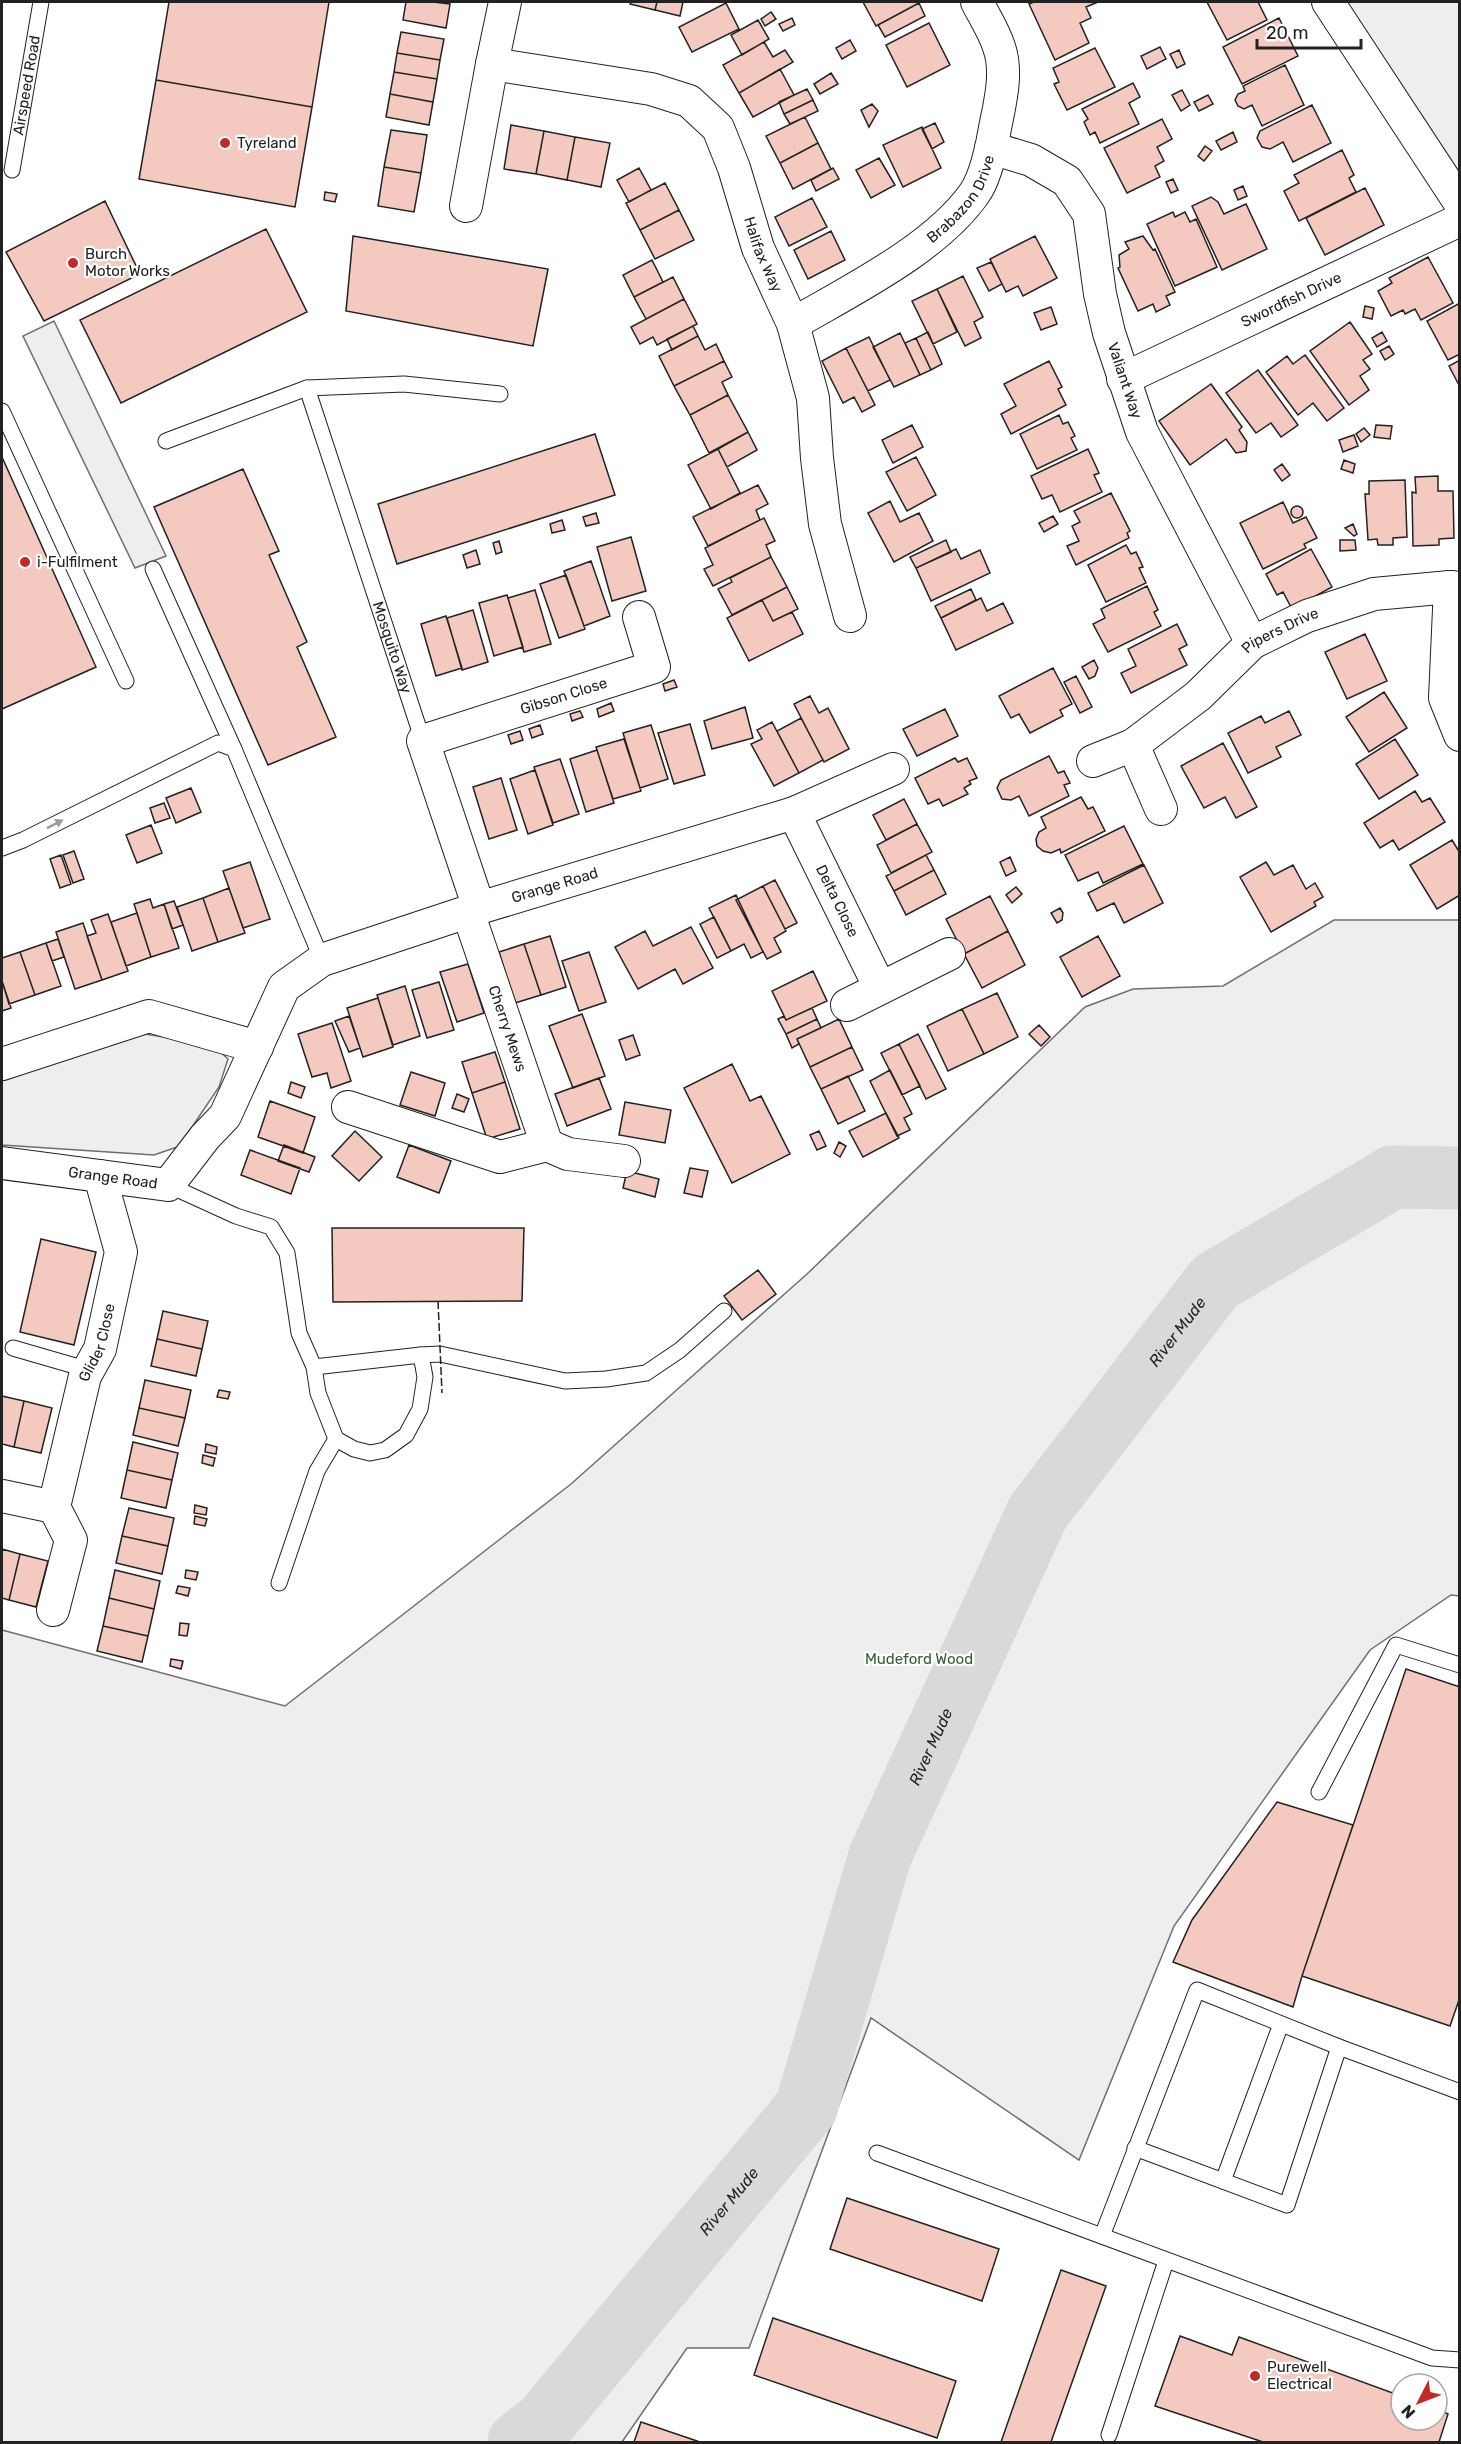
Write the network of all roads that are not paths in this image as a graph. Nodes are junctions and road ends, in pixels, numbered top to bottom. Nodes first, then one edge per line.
1 (42, 2) edge
2 (505, 2) edge
3 (977, 2) edge
4 (1328, 2) edge
5 (492, 64) junction
6 (991, 148) junction
7 (12, 170) dead end
8 (1460, 203) edge
9 (466, 206) dead end
10 (1460, 220) edge
11 (793, 324) junction
12 (1123, 379) junction
13 (307, 388) junction
14 (500, 394) dead end
15 (2, 411) edge
16 (166, 441) dead end
17 (153, 569) dead end
18 (1455, 587) edge
19 (850, 616) dead end
20 (639, 617) dead end
21 (1252, 643) junction
22 (126, 681) dead end
23 (1460, 735) edge
24 (423, 741) junction
25 (1133, 745) junction
26 (234, 749) junction
27 (1093, 761) dead end
28 (893, 769) dead end
29 (1161, 809) dead end
30 (794, 813) junction
31 (2, 848) edge
32 (473, 910) junction
33 (949, 954) dead end
34 (322, 960) junction
35 (880, 988) junction
36 (847, 1005) dead end
37 (257, 1047) junction
38 (2, 1064) edge
39 (348, 1107) dead end
40 (547, 1145) junction
41 (624, 1161) dead end
42 (2, 1163) edge
43 (100, 1176) junction
44 (168, 1185) junction
45 (724, 1311) dead end
46 (13, 1348) dead end
47 (421, 1355) junction
48 (314, 1367) junction
49 (89, 1370) junction
50 (336, 1439) junction
51 (2, 1496) edge
52 (54, 1507) junction
53 (279, 1583) dead end
54 (53, 1610) dead end
55 (1460, 1665) edge
56 (1319, 1792) dead end
57 (1281, 2024) junction
58 (1339, 2047) junction
59 (1460, 2092) edge
60 (1136, 2148) junction
61 (877, 2153) dead end
62 (1223, 2181) junction
63 (1102, 2236) junction
64 (1166, 2261) junction
65 (1460, 2360) edge
66 (1109, 2436) dead end

1 - 7 lane, Airspeed Road
2 - 5 street
3 - 6 street, Brabazon Drive
4 - 8 street
5 - 9 street
5 - 11 street, Halifax Way
6 - 11 street, Brabazon Drive
6 - 12 street, Valiant Way
10 - 12 street, Swordfish Drive
11 - 19 street, Halifax Way
12 - 21 street, Valiant Way
13 - 14 lane
13 - 16 lane
13 - 24 lane, Mosquito Way
15 - 22 lane
17 - 26 lane
18 - 21 street, Pipers Drive
18 - 23 street
20 - 24 street, Gibson Close
21 - 25 street, Pipers Drive
24 - 32 street, Mosquito Way
25 - 27 street, Pipers Drive
25 - 29 street
31 -> 26 lane
26 - 34 lane
28 - 30 street, Grange Road
30 - 32 street, Grange Road
30 - 35 street, Delta Close
32 - 34 street, Grange Road
32 - 40 street, Cherry Mews
33 - 35 street
34 - 37 street, Grange Road
35 - 36 street
37 - 38 street
37 - 44 street, Grange Road
39 - 40 street
40 - 41 street
42 - 43 street, Grange Road
43 - 44 street, Grange Road
43 - 49 street, Glider Close
44 - 48 lane
45 - 47 lane
46 - 49 lane
47 - 48 lane
47 - 50 lane
48 - 50 lane
49 - 52 street, Glider Close
50 - 53 lane
51 - 52 street
52 - 54 street
55 - 56 lane
57 - 58 lane
57 - 60 lane
57 - 62 lane
58 - 59 lane
58 - 62 lane
60 - 62 lane
60 - 63 lane
61 - 63 lane
63 - 64 lane
64 - 65 lane
64 - 66 lane

